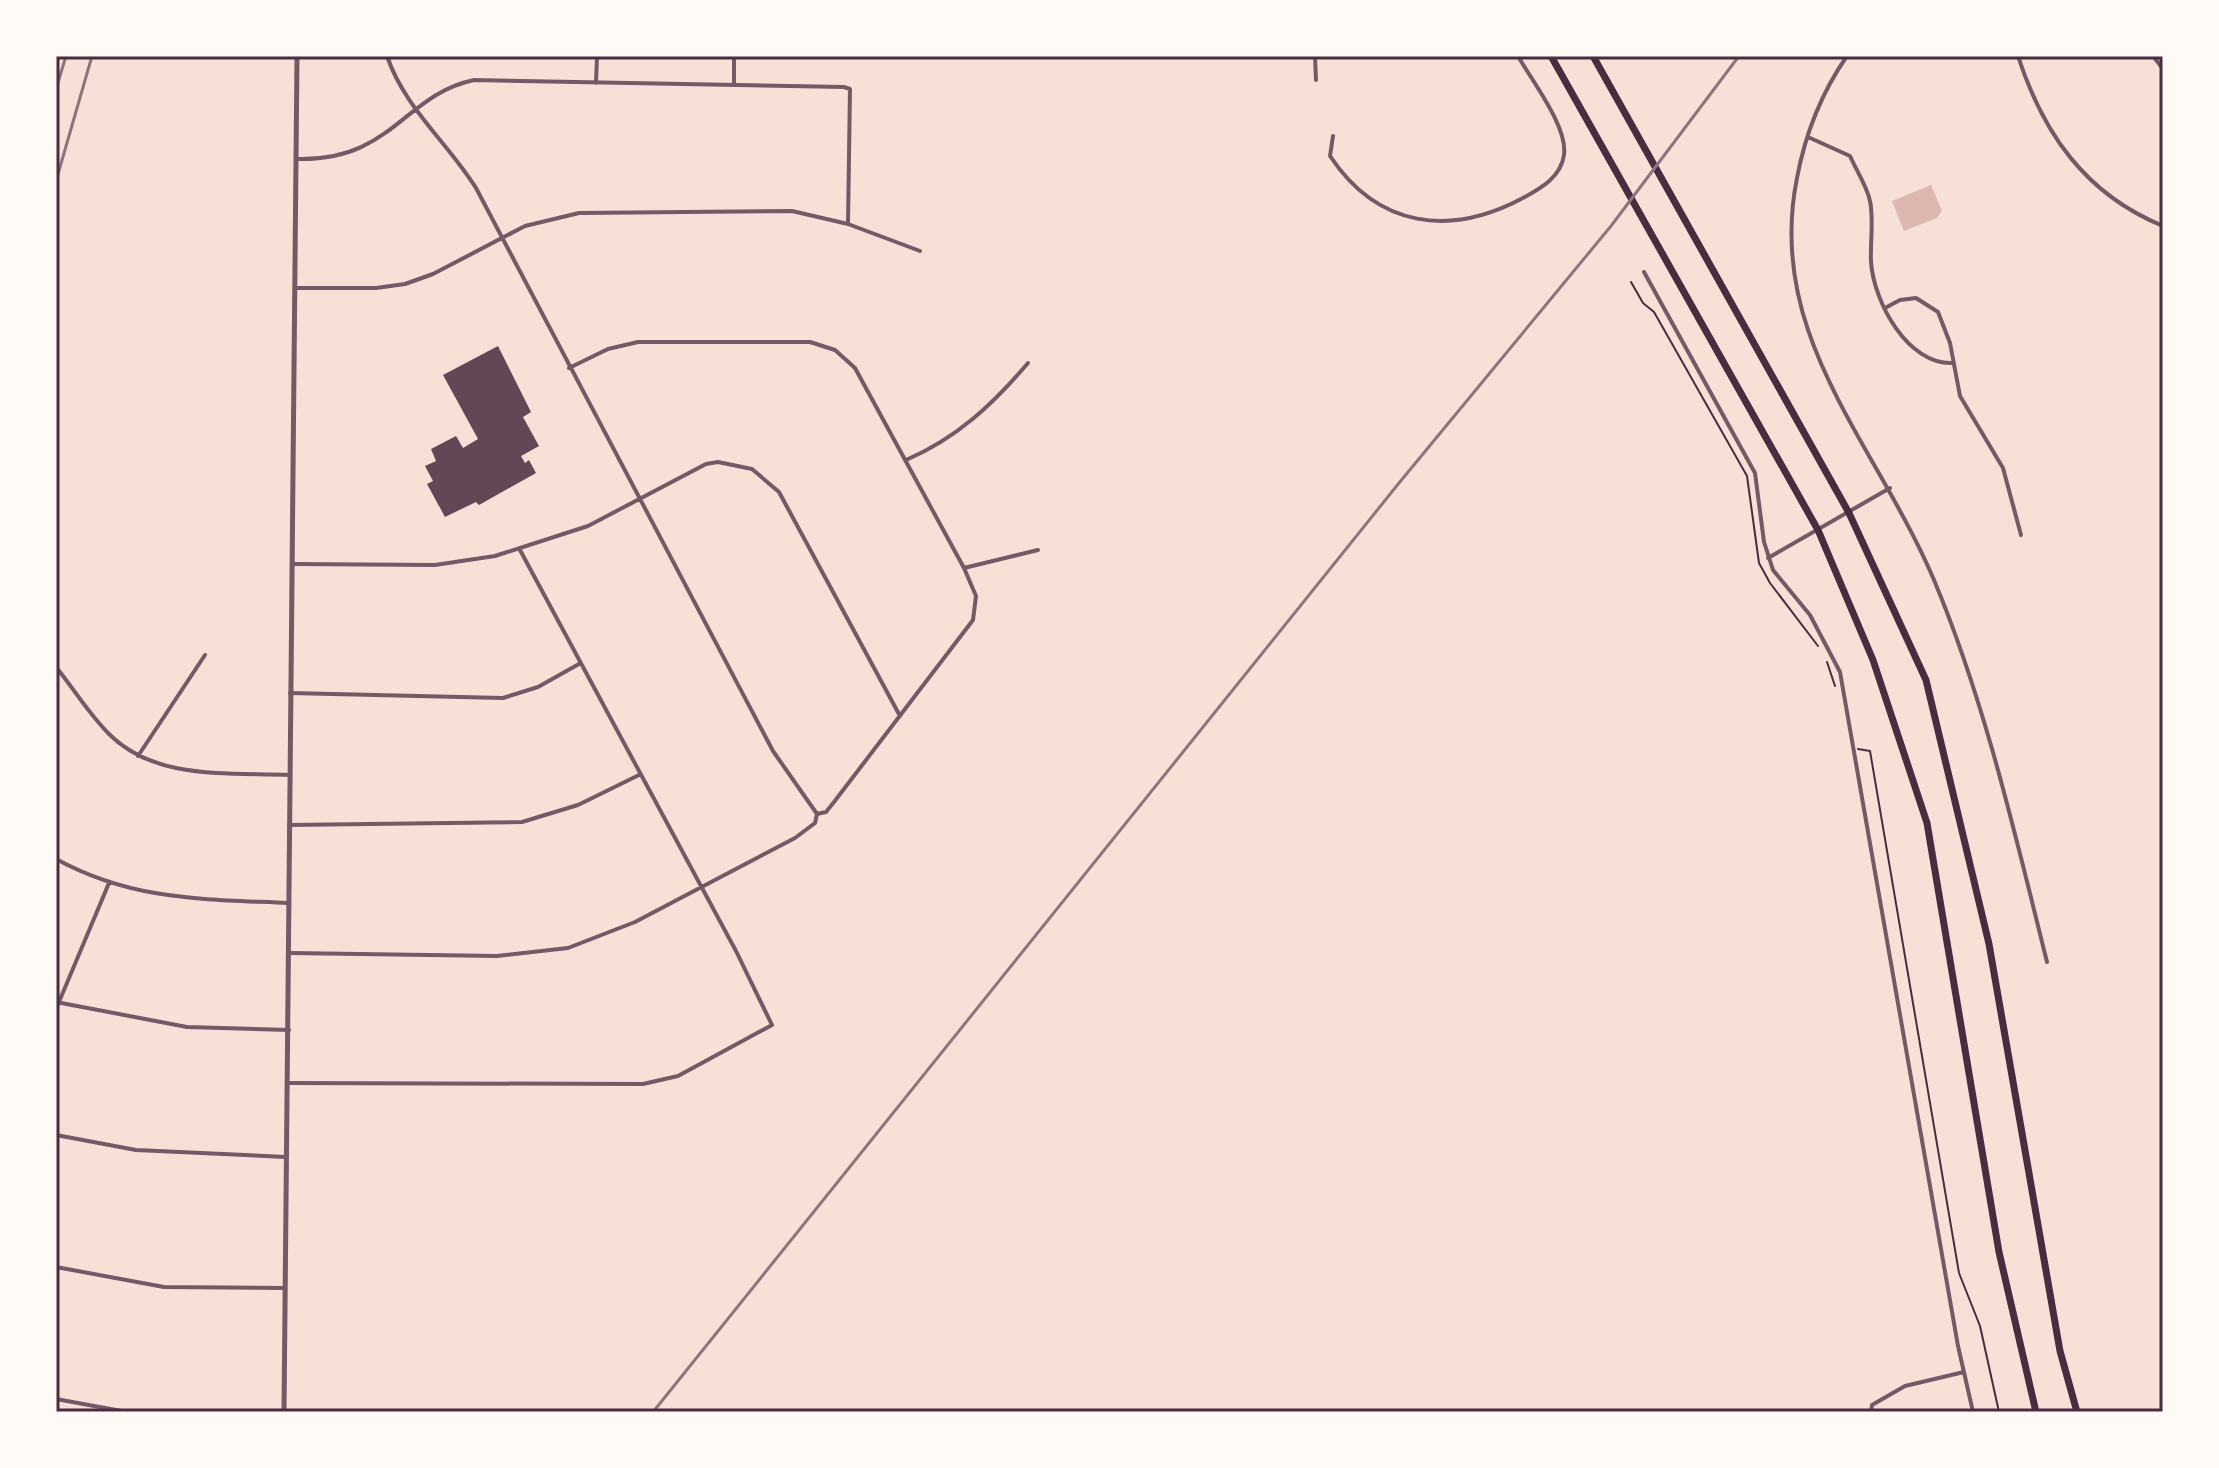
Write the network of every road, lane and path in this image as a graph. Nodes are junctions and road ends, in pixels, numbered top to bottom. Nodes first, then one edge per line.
1 (297, 56) edge
2 (387, 56) edge
3 (597, 56) edge
4 (734, 56) edge
5 (1315, 56) edge
6 (1519, 56) edge
7 (1551, 56) edge
8 (1593, 56) edge
9 (1847, 56) edge
10 (2018, 56) edge
11 (2153, 56) edge
12 (2163, 69) edge
13 (1316, 80) dead end
14 (596, 83) junction
15 (734, 85) junction
16 (418, 111) junction
17 (1333, 136) dead end
18 (1808, 137) junction
19 (296, 159) junction
20 (848, 224) junction
21 (2163, 226) edge
22 (502, 238) junction
23 (920, 251) dead end
24 (1644, 272) dead end
25 (1631, 282) dead end
26 (296, 288) junction
27 (1885, 308) junction
28 (1028, 363) dead end
29 (1953, 363) junction
30 (569, 368) junction
31 (906, 460) junction
32 (1890, 488) junction
33 (638, 500) junction
34 (1849, 513) junction
35 (1818, 530) junction
36 (2021, 535) dead end
37 (520, 550) junction
38 (1038, 550) dead end
39 (1768, 558) junction
40 (294, 564) junction
41 (964, 568) junction
42 (1821, 651) dead end
43 (205, 655) dead end
44 (1826, 661) dead end
45 (579, 664) junction
46 (56, 667) edge
47 (1837, 691) dead end
48 (290, 693) junction
49 (900, 716) junction
50 (1853, 750) junction
51 (138, 756) junction
52 (290, 775) junction
53 (639, 775) junction
54 (817, 814) junction
55 (289, 825) junction
56 (56, 859) edge
57 (109, 883) junction
58 (701, 888) junction
59 (288, 903) junction
60 (290, 953) junction
61 (2047, 962) dead end
62 (57, 1002) edge
63 (56, 1009) edge
64 (289, 1030) junction
65 (288, 1083) junction
66 (56, 1135) edge
67 (286, 1157) junction
68 (56, 1267) edge
69 (285, 1288) junction
70 (1964, 1372) junction
71 (56, 1399) edge
72 (127, 1412) edge
73 (284, 1412) edge
74 (1871, 1412) edge
75 (1973, 1412) edge
76 (1999, 1412) edge
77 (2036, 1412) edge
78 (2077, 1412) edge

1 - 19 street
2 - 16 street
3 - 14 street
4 - 15 street
5 - 13 street
6 - 17 street
7 - 35 highway
8 - 34 highway
9 - 18 street
10 - 21 street
11 - 12 street
14 - 15 street
14 - 16 street
15 - 20 street
16 - 19 street
16 - 22 street
18 - 27 street
18 - 32 street
19 - 26 street
20 - 22 street
20 - 23 street
22 - 26 street
22 - 30 street
24 - 39 street
25 - 42 path
26 - 40 street
27 - 29 street
27 - 29 street
28 - 31 street
29 - 36 street
30 - 31 street
30 - 33 street
31 - 41 street
32 - 34 street
32 - 61 street
33 - 37 street
33 - 49 street
33 - 54 street
34 - 35 street
34 - 78 highway
35 - 39 street
35 - 77 highway
37 - 40 street
37 - 45 street
38 - 41 street
39 - 50 street
40 - 48 street
41 - 49 street
43 - 51 street
44 - 47 path
45 - 48 street
45 - 53 street
46 - 51 street
48 - 52 street
49 - 54 street
50 - 70 street
50 - 76 path
51 - 52 street
52 - 55 street
53 - 55 street
53 - 58 street
54 - 58 street
55 - 59 street
56 - 57 street
57 - 59 street
57 - 62 street
58 - 60 street
58 - 65 street
59 - 60 street
60 - 64 street
62 - 63 street
62 - 64 street
64 - 65 street
65 - 67 street
66 - 67 street
67 - 69 street
68 - 69 street
69 - 73 street
70 - 74 street
70 - 75 street
71 - 72 street

